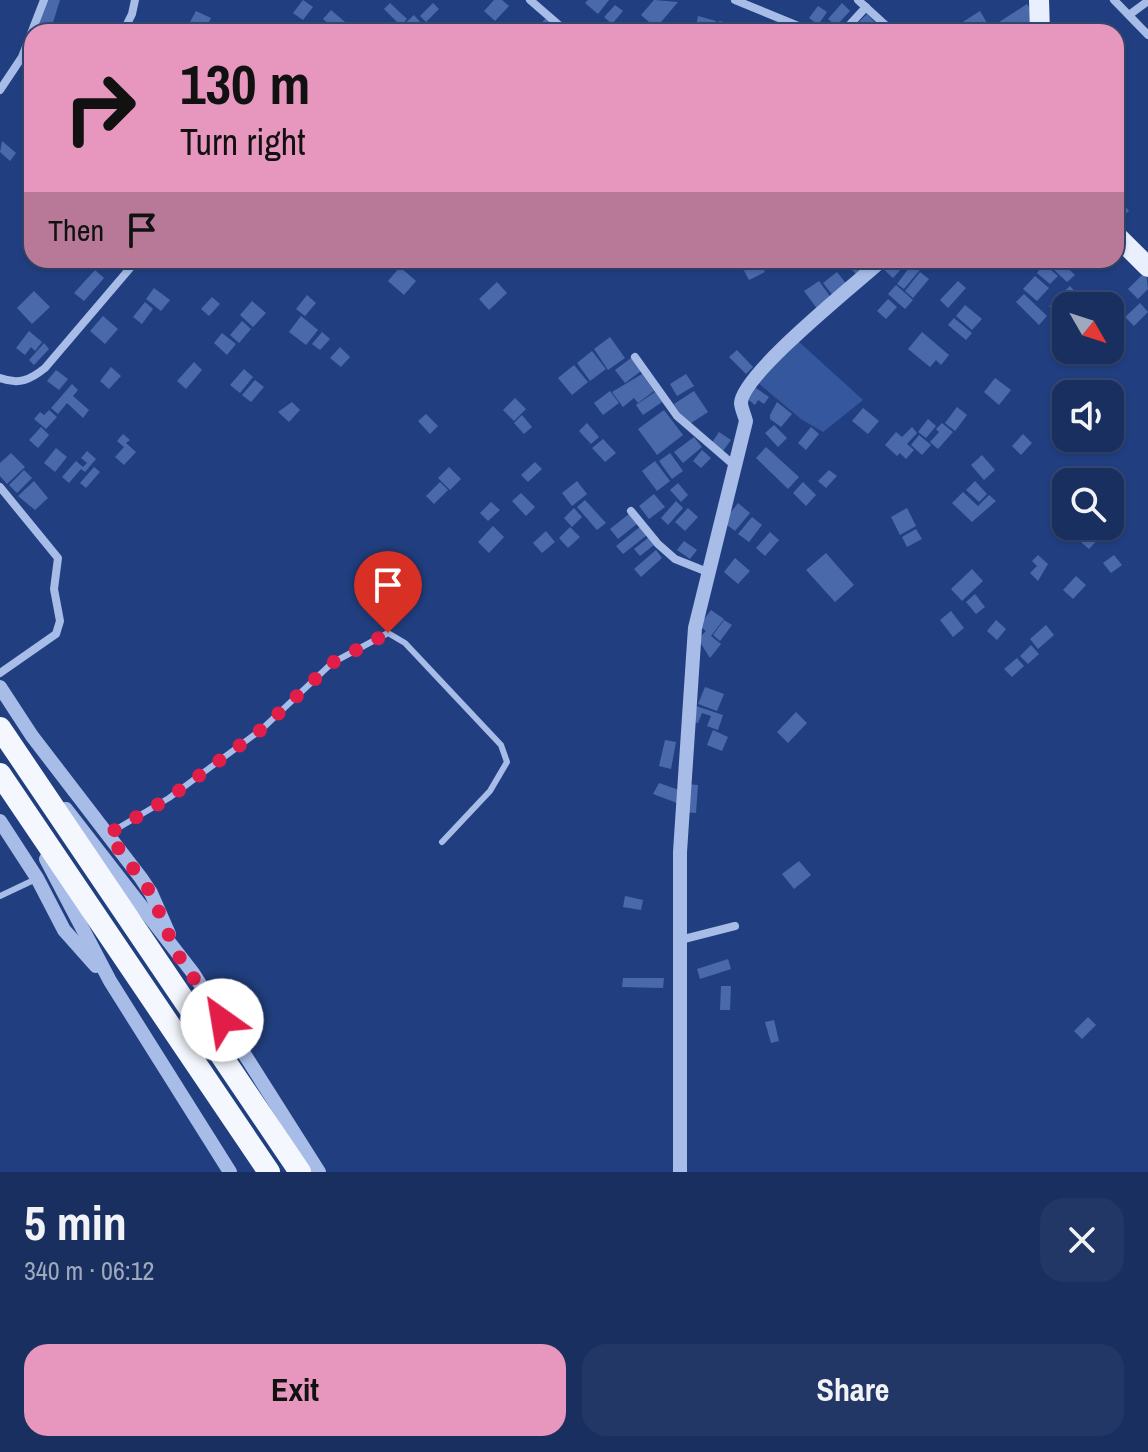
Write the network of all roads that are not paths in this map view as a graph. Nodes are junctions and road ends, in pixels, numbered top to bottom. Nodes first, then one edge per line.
1 (44, 0) edge
2 (135, 0) edge
3 (530, 0) edge
4 (735, 0) edge
5 (858, 0) edge
6 (1039, 0) edge
7 (1114, 0) edge
8 (1148, 1) edge
9 (866, 7) junction
10 (1129, 15) junction
11 (35, 24) edge
12 (127, 24) edge
13 (558, 24) edge
14 (785, 24) edge
15 (850, 24) edge
16 (884, 24) edge
17 (1040, 24) edge
18 (1148, 35) edge
19 (24, 52) edge
20 (0, 90) edge
21 (1124, 243) edge
22 (1148, 267) edge
23 (130, 268) edge
24 (870, 268) edge
25 (635, 357) dead end
26 (0, 378) edge
27 (736, 467) junction
28 (0, 487) edge
29 (631, 511) dead end
30 (711, 573) junction
31 (0, 673) edge
32 (0, 687) edge
33 (4, 733) edge
34 (6, 783) edge
35 (0, 821) edge
36 (108, 834) junction
37 (442, 842) dead end
38 (37, 878) junction
39 (0, 896) edge
40 (735, 926) dead end
41 (680, 940) junction
42 (176, 952) junction
43 (110, 981) junction
44 (230, 1172) edge
45 (269, 1172) edge
46 (300, 1172) edge
47 (319, 1172) edge
48 (680, 1172) edge

1 - 11 street
2 - 12 street
3 - 13 street
4 - 14 street
5 - 9 street
6 - 17 main road
7 - 10 street
8 - 10 street
9 - 15 street
9 - 16 street
10 - 18 street
19 - 20 street
21 - 22 main road
23 - 26 street
24 - 27 street
25 - 27 street
27 - 30 street
28 - 31 street
29 - 30 street
30 - 41 street
32 - 36 street
33 - 42 street
33 - 46 highway
34 - 43 street
34 - 45 highway
35 - 38 street
36 - 37 lane
36 - 42 street
38 - 39 lane
38 - 43 street
40 - 41 street
41 - 48 street
42 - 47 street
43 - 44 street

